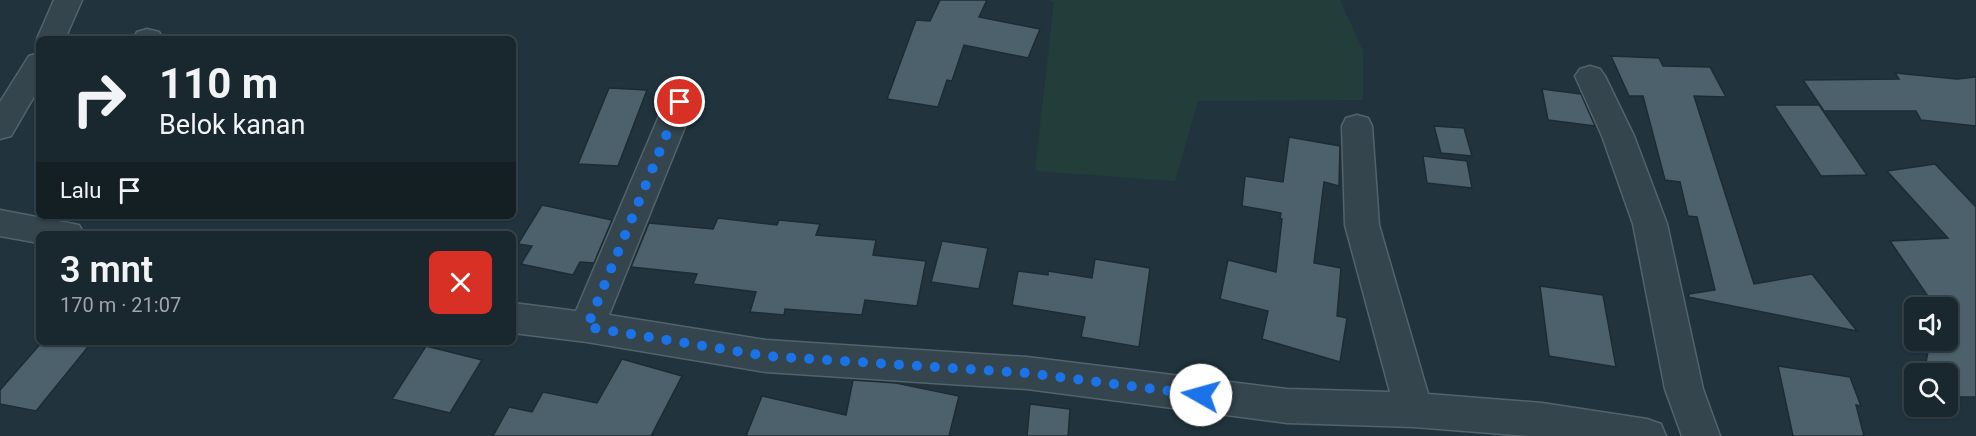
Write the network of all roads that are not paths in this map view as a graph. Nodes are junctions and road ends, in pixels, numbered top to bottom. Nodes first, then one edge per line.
1 (68, 0) edge
2 (52, 36) edge
3 (36, 68) edge
4 (1590, 76) dead end
5 (680, 102) dead end
6 (1357, 126) dead end
7 (0, 128) edge
8 (0, 223) edge
9 (49, 231) edge
10 (516, 318) edge
11 (587, 327) junction
12 (1414, 410) junction
13 (1647, 436) edge
14 (1701, 436) edge

1 - 2 street
3 - 7 street
4 - 14 street
5 - 11 street
6 - 12 street
8 - 9 street
10 - 11 street
11 - 12 street
12 - 13 street

